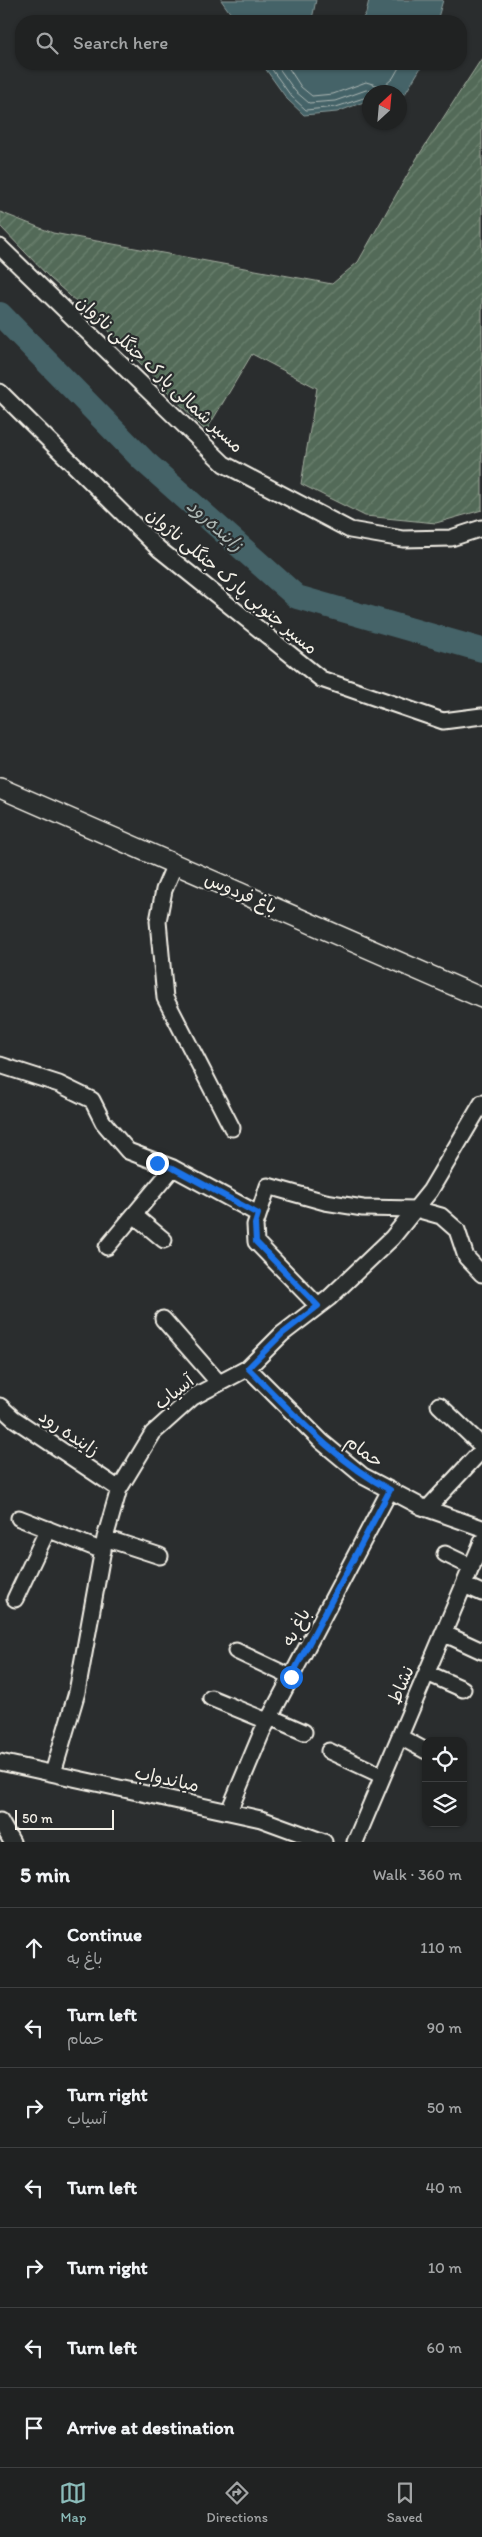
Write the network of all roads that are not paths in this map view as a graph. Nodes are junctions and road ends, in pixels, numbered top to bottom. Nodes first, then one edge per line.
1 (0, 247) edge
2 (0, 392) edge
3 (482, 528) edge
4 (482, 716) edge
5 (0, 788) edge
6 (175, 864) junction
7 (482, 998) edge
8 (0, 1065) edge
9 (482, 1103) edge
10 (232, 1128) dead end
11 (173, 1168) junction
12 (416, 1209) junction
13 (258, 1214) junction
14 (134, 1215) junction
15 (164, 1240) dead end
16 (107, 1247) dead end
17 (482, 1274) edge
18 (318, 1306) junction
19 (163, 1320) dead end
20 (248, 1368) junction
21 (219, 1383) junction
22 (440, 1404) dead end
23 (2, 1413) edge
24 (482, 1446) edge
25 (482, 1450) edge
26 (119, 1489) junction
27 (390, 1490) junction
28 (427, 1509) junction
29 (19, 1518) dead end
30 (482, 1528) edge
31 (48, 1529) junction
32 (482, 1542) edge
33 (104, 1544) junction
34 (445, 1554) dead end
35 (160, 1556) dead end
36 (472, 1567) junction
37 (464, 1585) junction
38 (482, 1593) edge
39 (15, 1599) dead end
40 (443, 1633) junction
41 (236, 1651) dead end
42 (482, 1651) edge
43 (427, 1673) junction
44 (291, 1677) junction
45 (463, 1689) dead end
46 (211, 1698) dead end
47 (269, 1719) junction
48 (304, 1732) dead end
49 (400, 1737) junction
50 (422, 1749) edge
51 (329, 1751) dead end
52 (0, 1762) edge
53 (52, 1773) junction
54 (383, 1776) junction
55 (229, 1812) junction
56 (0, 1821) edge
57 (12, 1842) edge
58 (324, 1842) edge
59 (355, 1842) edge

1 - 3 street, مسیر شمالی پارک جنگلی ناژوان
2 - 4 street, مسیر جنوبی پارک جنگلی ناژوان
5 - 6 street, باغ فردوس
6 - 7 street, باغ فردوس
6 - 10 street
8 - 11 street
9 - 12 street, آسیاب
11 - 13 street
11 - 14 street
12 - 13 street
12 - 17 street
12 - 18 street, آسیاب
13 - 18 street
14 - 15 street
14 - 16 street
18 - 20 street, آسیاب
19 - 21 street
20 - 21 street, آسیاب
20 - 27 street, حمام
21 - 26 street, آسیاب
22 - 24 street
23 - 26 street, زاینده رود
25 - 28 street
26 - 33 street, آسیاب
27 - 28 street, حمام
27 - 44 street, باغ به
28 - 30 street, حمام
29 - 31 street
31 - 33 street
31 - 39 street
32 - 36 street, نشاط
33 - 35 street
33 - 53 street, آسیاب
34 - 36 street
36 - 37 street, نشاط
37 - 38 street
37 - 40 street, نشاط
40 - 42 street
40 - 43 street, نشاط
41 - 44 street
43 - 45 street
43 - 49 street, نشاط
44 - 47 street, باغ به
46 - 47 street
47 - 48 street
47 - 55 street, باغ به
49 - 50 street
49 - 54 street, نشاط
51 - 54 street
52 - 53 street, میاندواب
53 - 55 street, میاندواب
54 - 59 street, نشاط
55 - 58 street, میاندواب
56 - 57 street

